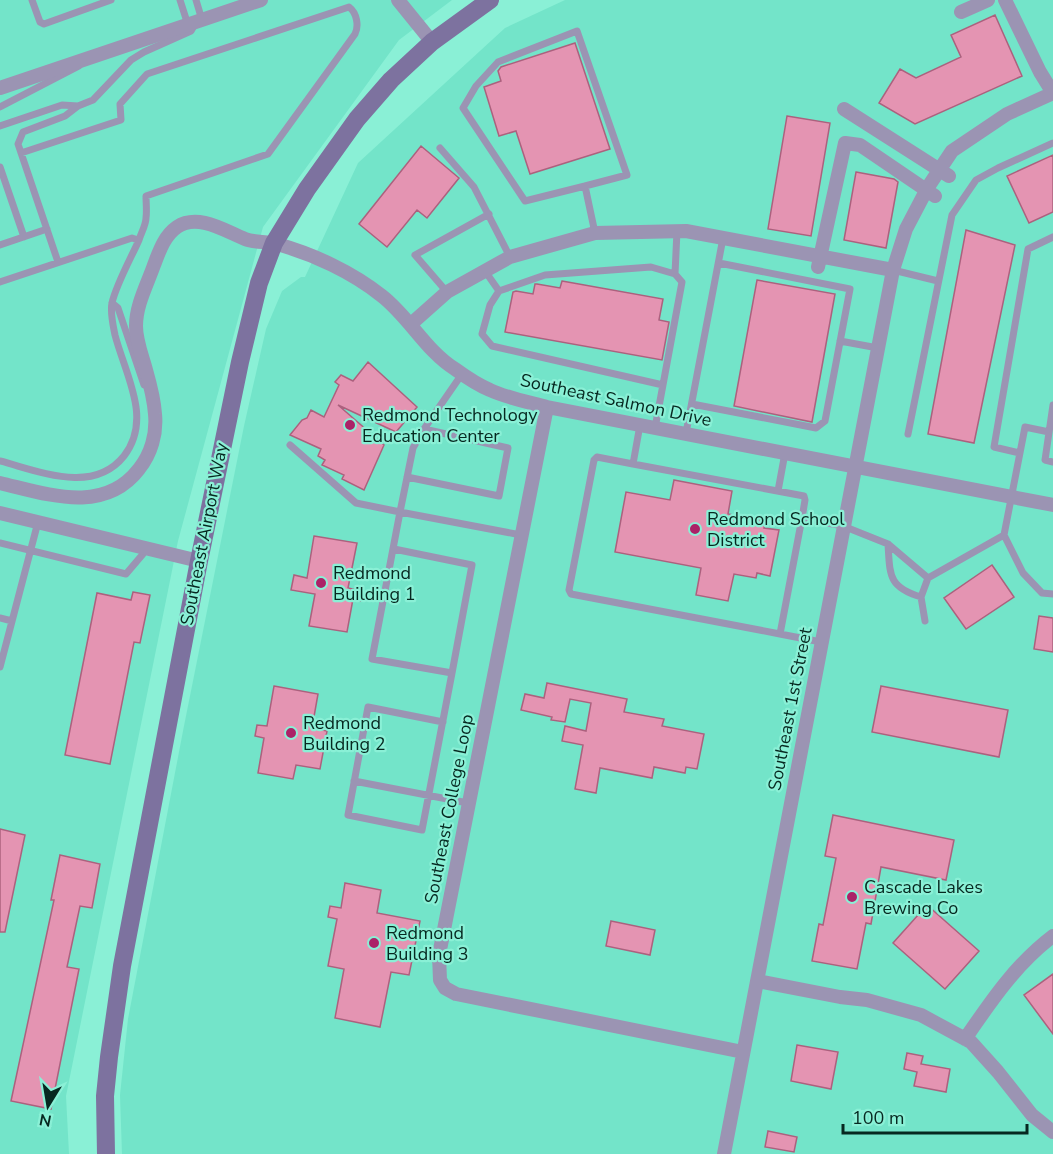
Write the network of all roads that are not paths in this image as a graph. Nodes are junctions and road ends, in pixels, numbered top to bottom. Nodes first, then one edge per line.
1 (32, 0) edge
2 (111, 0) edge
3 (180, 0) edge
4 (196, 0) edge
5 (261, 0) edge
6 (398, 0) edge
7 (490, 0) edge
8 (988, 0) edge
9 (1005, 0) edge
10 (961, 12) dead end
11 (196, 22) junction
12 (432, 42) junction
13 (80, 61) junction
14 (0, 88) edge
15 (1053, 93) edge
16 (78, 106) junction
17 (0, 107) edge
18 (844, 109) dead end
19 (0, 126) edge
20 (1053, 143) edge
21 (440, 148) dead end
22 (21, 153) junction
23 (0, 167) edge
24 (949, 176) dead end
25 (585, 186) junction
26 (935, 196) dead end
27 (489, 214) junction
28 (47, 229) junction
29 (677, 231) junction
30 (595, 233) junction
31 (24, 237) junction
32 (1053, 237) edge
33 (723, 238) junction
34 (138, 240) junction
35 (274, 243) junction
36 (0, 245) edge
37 (510, 256) junction
38 (58, 262) junction
39 (719, 262) junction
40 (818, 267) dead end
41 (893, 270) junction
42 (485, 271) junction
43 (675, 274) junction
44 (938, 281) junction
45 (0, 282) edge
46 (499, 291) junction
47 (447, 292) junction
48 (112, 303) junction
49 (411, 324) junction
50 (840, 340) junction
51 (878, 348) junction
52 (462, 374) junction
53 (663, 385) junction
54 (692, 404) junction
55 (154, 405) junction
56 (547, 407) junction
57 (1053, 407) edge
58 (640, 425) junction
59 (655, 428) junction
60 (424, 429) junction
61 (1049, 432) junction
62 (686, 434) junction
63 (908, 434) dead end
64 (290, 445) dead end
65 (785, 452) junction
66 (1020, 453) junction
67 (0, 461) edge
68 (1053, 462) edge
69 (633, 464) junction
70 (855, 465) junction
71 (407, 477) junction
72 (0, 483) edge
73 (778, 491) junction
74 (1011, 496) junction
75 (1053, 505) edge
76 (400, 512) junction
77 (0, 513) edge
78 (802, 519) junction
79 (38, 522) junction
80 (843, 526) junction
81 (521, 535) junction
82 (1004, 536) junction
83 (0, 543) edge
84 (888, 544) junction
85 (145, 548) junction
86 (393, 549) junction
87 (31, 551) junction
88 (199, 561) junction
89 (928, 578) junction
90 (1053, 594) edge
91 (921, 597) junction
92 (0, 618) edge
93 (12, 621) junction
94 (925, 621) dead end
95 (780, 634) junction
96 (821, 642) junction
97 (0, 667) edge
98 (452, 674) junction
99 (442, 722) junction
100 (354, 781) junction
101 (429, 796) junction
102 (468, 803) junction
103 (1053, 936) edge
104 (757, 981) junction
105 (965, 1039) junction
106 (743, 1052) junction
107 (1053, 1132) edge
108 (106, 1154) edge
109 (724, 1154) edge

1 - 2 lane
3 - 11 lane
4 - 11 lane
5 - 11 street
6 - 12 street
7 - 12 main road, Southeast Airport Way
8 - 10 street
9 - 15 street
11 - 13 street
11 - 16 lane
12 - 35 main road, Southeast Airport Way
13 - 14 street
13 - 17 lane
15 - 41 street, Southeast 1st Street
16 - 19 lane
16 - 22 lane
18 - 24 street
20 - 44 lane
21 - 27 lane
22 - 28 lane
22 - 34 lane
23 - 31 lane
25 - 25 lane
25 - 30 lane
26 - 40 street
27 - 37 lane
27 - 47 lane
28 - 31 lane
28 - 38 lane
29 - 30 street
29 - 33 street
29 - 43 lane
30 - 37 street
31 - 36 lane
32 - 66 lane
33 - 39 lane
33 - 41 street
34 - 38 lane
34 - 48 lane
35 - 49 street, Southeast Salmon Drive
35 - 55 street, Southeast Salmon Drive
35 - 88 main road, Southeast Airport Way
37 - 42 street
38 - 45 lane
39 - 50 lane
39 - 54 lane
41 - 44 lane
41 - 51 street, Southeast 1st Street
42 - 46 lane
42 - 47 street
43 - 46 lane
43 - 53 lane
44 - 63 lane
46 - 53 lane
47 - 49 street
48 - 55 lane
48 - 67 lane
49 - 52 street, Southeast Salmon Drive
50 - 51 lane
50 - 54 lane
51 - 70 street, Southeast 1st Street
52 - 56 street, Southeast Salmon Drive
52 - 60 lane
53 - 59 lane
54 - 62 lane
55 - 72 street, Southeast Salmon Drive
56 - 58 street, Southeast Salmon Drive
56 - 81 street, Southeast College Loop
57 - 61 lane
58 - 59 street, Southeast Salmon Drive
58 - 69 lane
59 - 62 street, Southeast Salmon Drive
60 - 71 lane
60 - 71 lane
61 - 66 lane
61 - 68 lane
62 - 65 street, Southeast Salmon Drive
64 - 76 lane
65 - 70 street, Southeast Salmon Drive
65 - 73 lane
66 - 74 lane
69 - 73 lane
69 - 95 lane
70 - 74 street, Southeast Salmon Drive
70 - 80 street, Southeast 1st Street
71 - 76 lane
73 - 78 lane
74 - 75 street, Southeast Salmon Drive
74 - 82 lane
76 - 81 lane
76 - 86 lane
77 - 79 street
78 - 80 lane
78 - 95 lane
79 - 85 street
79 - 87 lane
80 - 84 lane
80 - 96 street, Southeast 1st Street
81 - 102 street, Southeast College Loop
82 - 89 lane
82 - 90 lane
83 - 87 lane
84 - 89 lane
84 - 91 lane
85 - 87 lane
85 - 88 street
86 - 98 lane
86 - 98 lane
87 - 93 lane
88 - 108 main road, Southeast Airport Way
89 - 91 lane
91 - 94 lane
92 - 93 lane
93 - 97 lane
95 - 96 lane
96 - 104 street, Southeast 1st Street
98 - 99 lane
99 - 100 lane
99 - 101 lane
100 - 101 lane
100 - 101 lane
101 - 102 lane
102 - 106 street, Southeast College Loop
103 - 105 street
104 - 105 street
104 - 106 street, Southeast 1st Street
105 - 107 street
106 - 109 street, Southeast 1st Street

